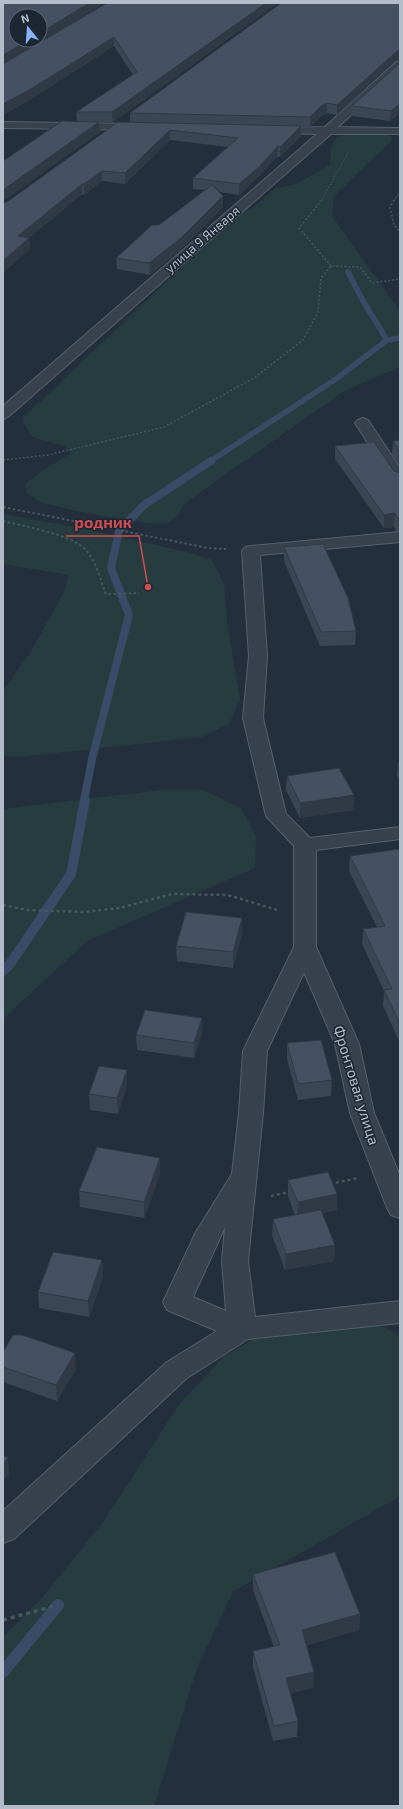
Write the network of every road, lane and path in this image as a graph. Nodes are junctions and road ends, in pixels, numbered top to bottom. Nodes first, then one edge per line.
1 (400, 64) edge
2 (128, 117) dead end
3 (3, 125) edge
4 (115, 126) junction
5 (155, 128) edge
6 (360, 131) junction
7 (400, 131) edge
8 (326, 132) junction
9 (99, 138) edge
10 (304, 151) junction
11 (400, 192) edge
12 (400, 231) edge
13 (331, 266) junction
14 (400, 279) edge
15 (3, 414) edge
16 (363, 423) dead end
17 (3, 460) edge
18 (400, 480) edge
19 (3, 507) edge
20 (3, 521) edge
21 (400, 537) edge
22 (208, 548) dead end
23 (138, 593) dead end
24 (400, 833) edge
25 (305, 845) junction
26 (3, 905) edge
27 (305, 918) junction
28 (305, 947) junction
29 (386, 1172) junction
30 (244, 1175) junction
31 (325, 1185) edge
32 (295, 1191) edge
33 (242, 1202) junction
34 (400, 1208) edge
35 (400, 1312) edge
36 (242, 1329) junction
37 (3, 1530) edge
38 (58, 1605) dead end
39 (3, 1620) edge

1 - 8 street, улица 9 Января
2 - 4 street
3 - 4 street
4 - 5 street
4 - 9 street
6 - 7 street
6 - 8 street
6 - 13 path
8 - 10 street, улица 9 Января
8 - 10 street
10 - 15 street, улица 9 Января
11 - 12 path
13 - 14 path
13 - 17 path
16 - 18 street
19 - 22 path
20 - 23 path
21 - 25 street
24 - 25 street
25 - 27 street, Фронтовая улица
26 - 27 path
27 - 28 street, Фронтовая улица
28 - 29 street, Фронтовая улица
28 - 30 street
29 - 31 path
29 - 34 street, Фронтовая улица
30 - 33 street
30 - 36 street
32 - 33 path
33 - 36 street
35 - 36 street
36 - 37 street
38 - 39 path

